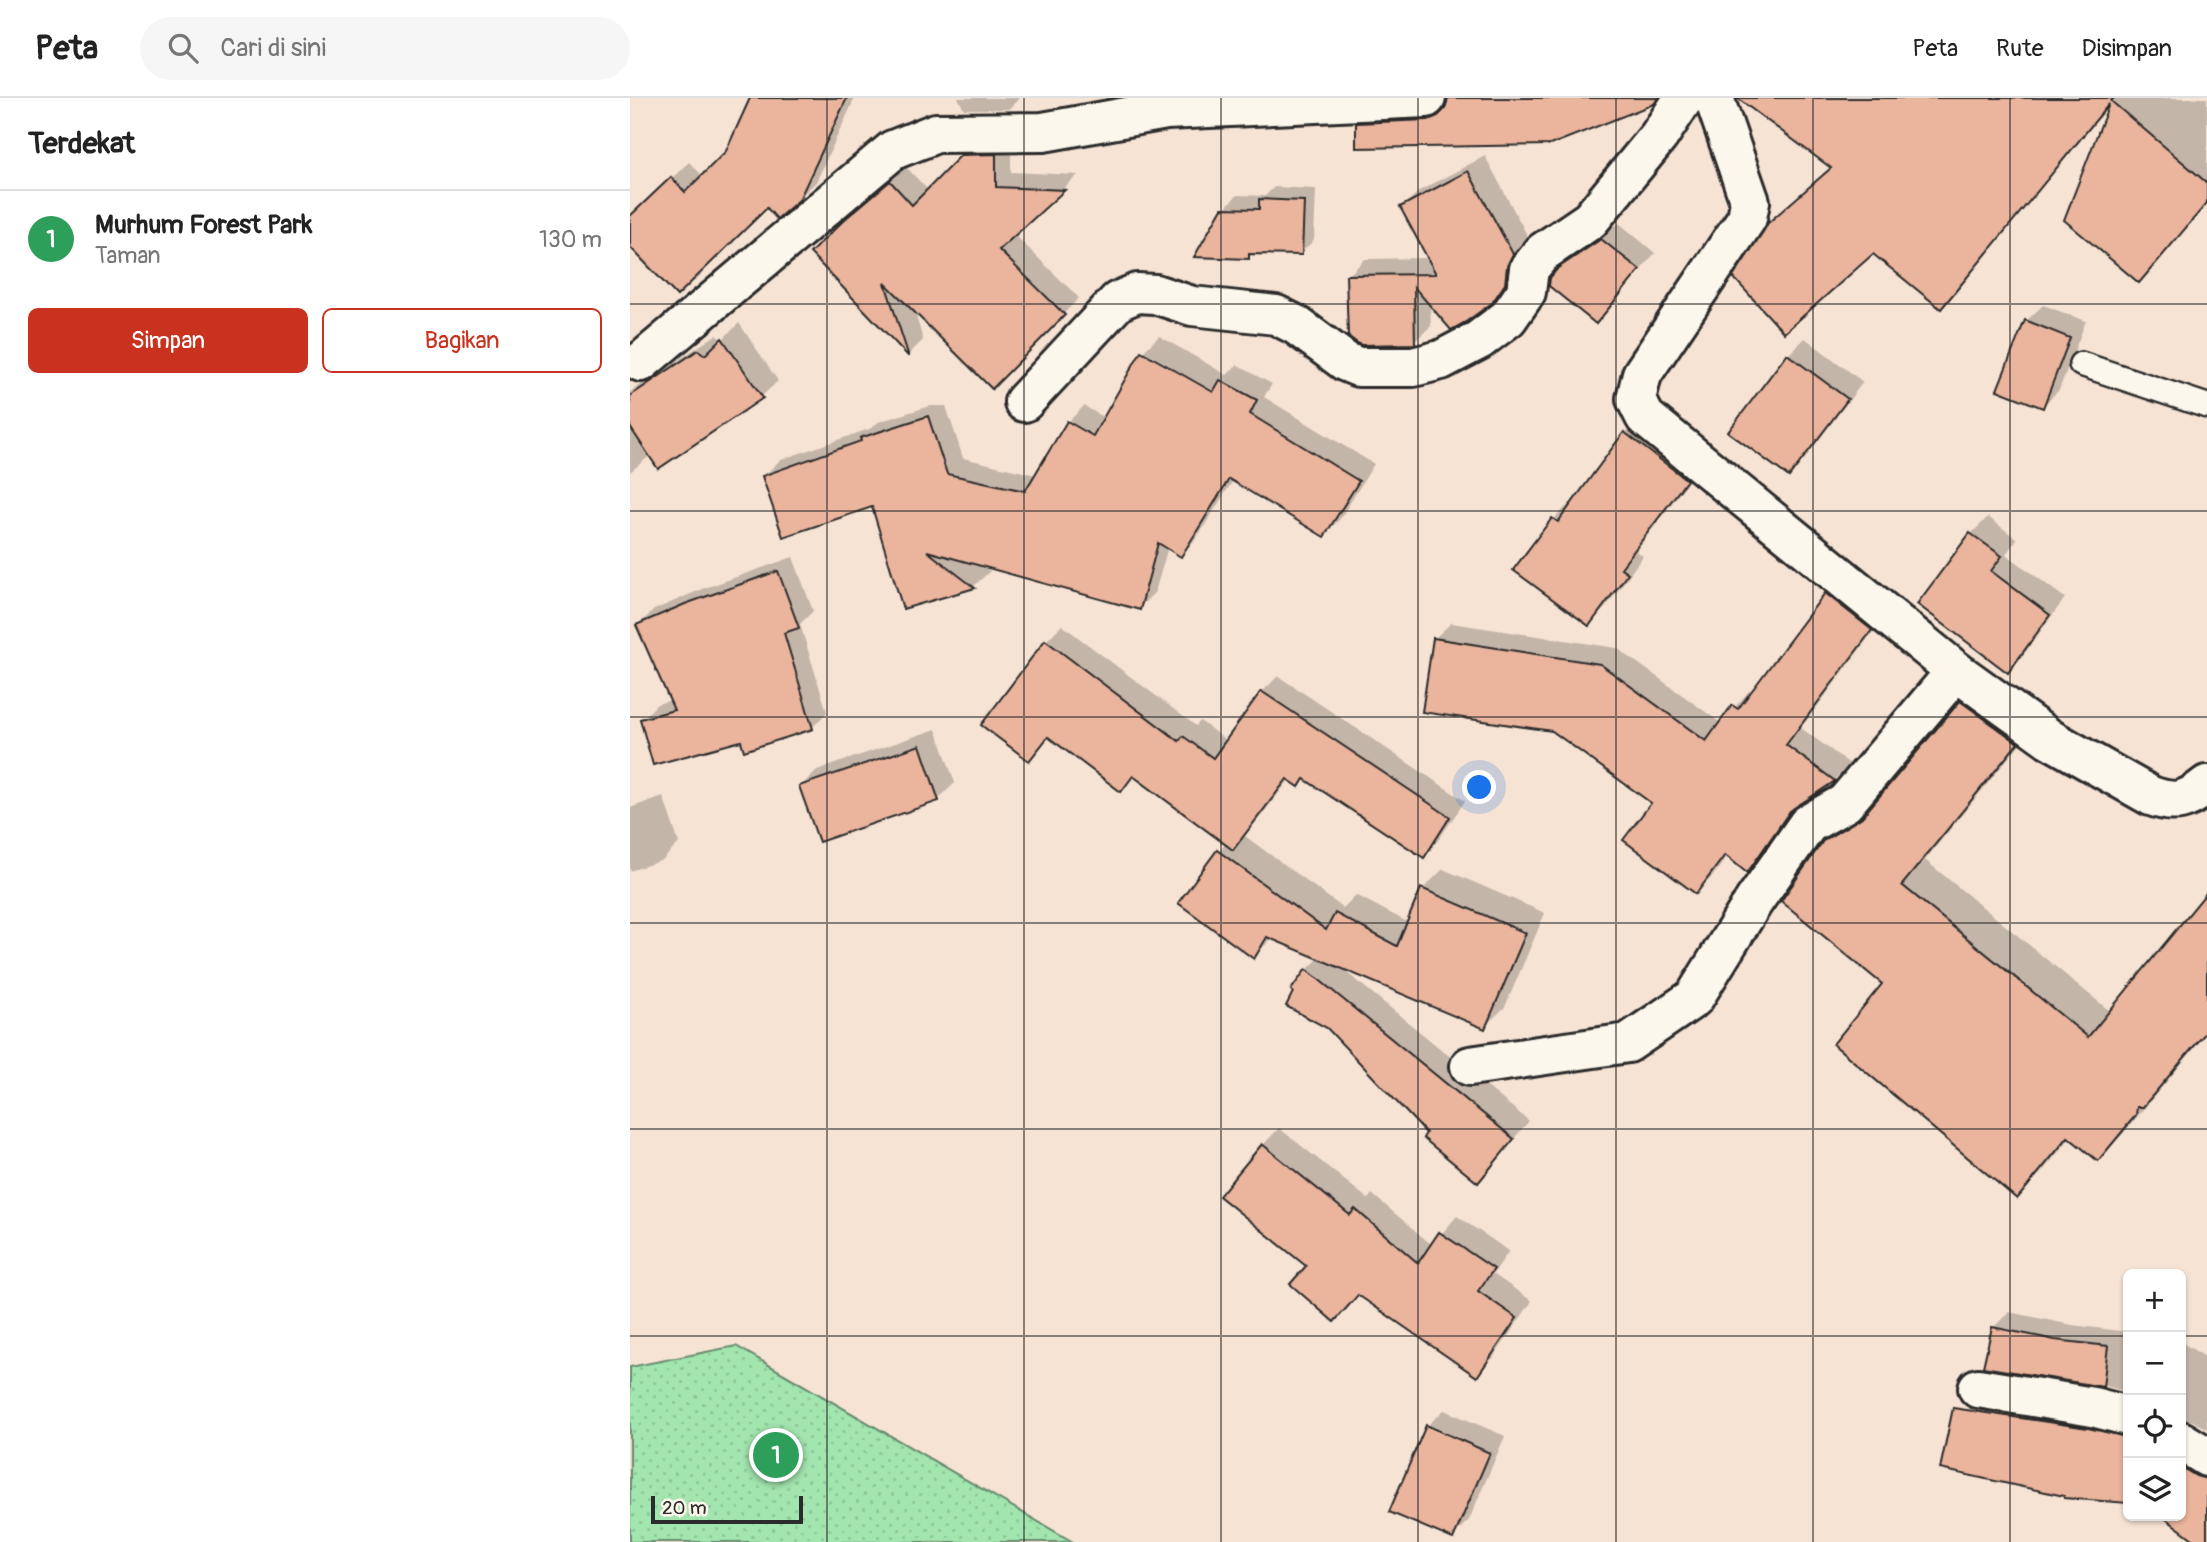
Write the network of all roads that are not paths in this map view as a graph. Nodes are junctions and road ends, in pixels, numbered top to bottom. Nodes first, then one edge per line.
1 (1426, 98) edge
2 (1684, 98) edge
3 (1714, 98) edge
4 (641, 362) dead end
5 (2081, 364) dead end
6 (1024, 402) dead end
7 (2207, 406) edge
8 (1955, 671) junction
9 (2207, 785) edge
10 (1470, 1066) dead end
11 (1978, 1388) dead end
12 (2123, 1415) edge
13 (2186, 1444) edge
14 (2207, 1457) edge

1 - 4 street
2 - 6 street
3 - 8 street
5 - 7 lane
8 - 9 street
8 - 10 street
11 - 12 street
13 - 14 street

